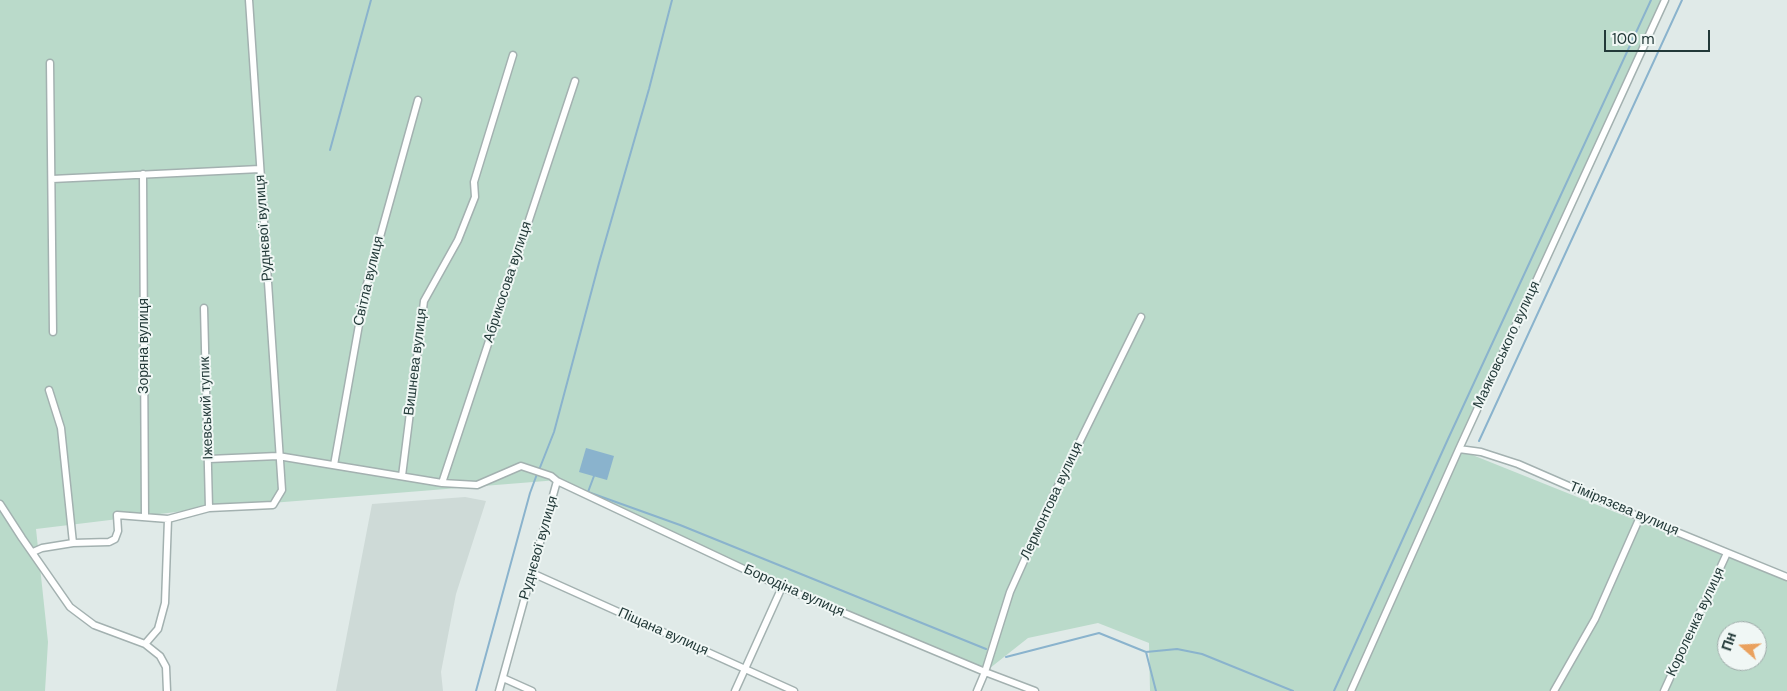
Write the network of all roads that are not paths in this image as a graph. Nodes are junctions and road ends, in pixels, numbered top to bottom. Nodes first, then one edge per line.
1 (249, 0) edge
2 (1665, 0) edge
3 (513, 55) dead end
4 (50, 63) dead end
5 (575, 81) dead end
6 (418, 100) dead end
7 (260, 169) junction
8 (143, 174) junction
9 (52, 179) junction
10 (204, 308) dead end
11 (1141, 317) dead end
12 (53, 332) dead end
13 (48, 390) dead end
14 (1459, 449) junction
15 (278, 456) junction
16 (209, 458) junction
17 (334, 465) junction
18 (402, 476) junction
19 (557, 481) junction
20 (442, 483) junction
21 (0, 504) edge
22 (209, 508) junction
23 (145, 517) junction
24 (1640, 517) junction
25 (168, 519) junction
26 (73, 543) junction
27 (33, 552) junction
28 (1727, 553) junction
29 (532, 573) junction
30 (1787, 577) edge
31 (782, 587) junction
32 (145, 644) junction
33 (745, 669) junction
34 (985, 672) junction
35 (503, 678) junction
36 (167, 691) edge
37 (499, 691) edge
38 (532, 691) edge
39 (735, 691) edge
40 (794, 691) edge
41 (976, 691) edge
42 (1034, 691) edge
43 (1351, 691) edge
44 (1554, 691) edge
45 (1664, 691) edge

1 - 7 street, Руднєвої вулиця
2 - 14 street, Маяковського вулиця
3 - 18 street, Вишнева вулиця
4 - 9 street
5 - 20 street, Абрикосова вулиця
6 - 17 street, Світла вулиця
7 - 8 street
7 - 15 street, Руднєвої вулиця
8 - 9 street
8 - 23 street, Зоряна вулиця
9 - 12 street
10 - 16 street, Іжевський тупик
11 - 34 street, Лермонтова вулиця
13 - 26 street
14 - 24 street, Тімірязєва вулиця
14 - 43 street, Маяковського вулиця
15 - 16 street
15 - 17 street, Руднєвої вулиця
15 - 22 street, Руднєвої вулиця
16 - 22 street, Іжевський тупик
17 - 18 street, Руднєвої вулиця
18 - 20 street, Руднєвої вулиця
19 - 20 street, Руднєвої вулиця
19 - 29 street, Руднєвої вулиця
19 - 31 street, Бородіна вулиця
21 - 27 street
22 - 25 street, Руднєвої вулиця
23 - 25 street, Руднєвої вулиця
23 - 26 street, Руднєвої вулиця
24 - 28 street, Тімірязєва вулиця
24 - 44 street
25 - 32 street
26 - 27 street, Руднєвої вулиця
27 - 32 street
28 - 30 street, Тімірязєва вулиця
28 - 45 street, Короленка вулиця
29 - 33 street, Піщана вулиця
29 - 35 street, Руднєвої вулиця
31 - 33 street
31 - 34 street, Бородіна вулиця
32 - 36 street
33 - 39 street
33 - 40 street, Піщана вулиця
34 - 41 street, Лермонтова вулиця
34 - 42 street, Бородіна вулиця
35 - 37 street, Руднєвої вулиця
35 - 38 street

